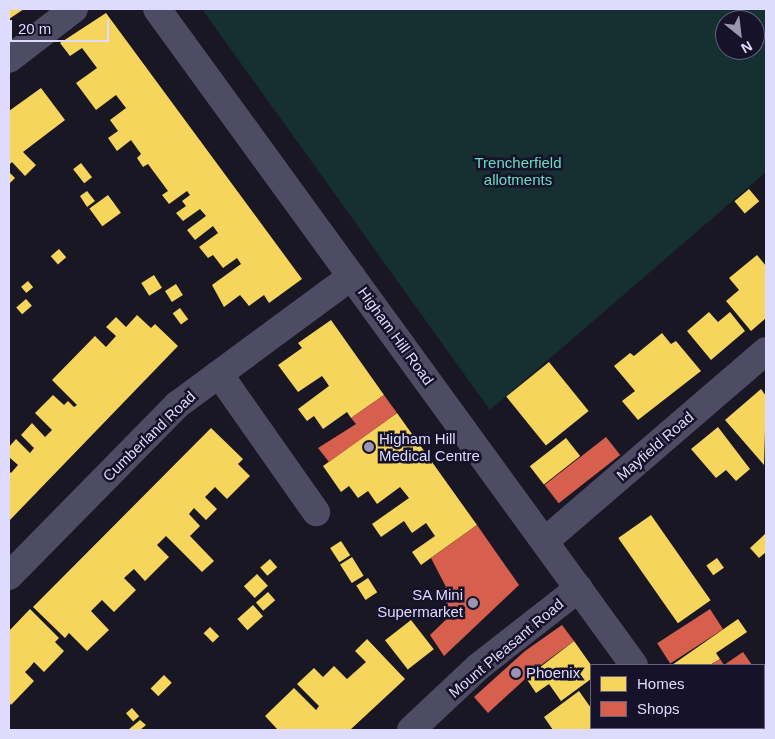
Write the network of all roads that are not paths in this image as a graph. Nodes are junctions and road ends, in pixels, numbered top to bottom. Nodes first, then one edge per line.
1 (74, 9) edge
2 (157, 9) edge
3 (9, 59) edge
4 (352, 276) junction
5 (766, 351) edge
6 (219, 374) junction
7 (316, 512) dead end
8 (544, 541) junction
9 (9, 576) edge
10 (579, 588) junction
11 (633, 664) edge
12 (411, 730) edge

1 - 3 street
2 - 4 street, Higham Hill Road
4 - 6 street, Cumberland Road
4 - 8 street, Higham Hill Road
5 - 8 street, Mayfield Road
6 - 7 street
6 - 9 street, Cumberland Road
8 - 10 street, Higham Hill Road
10 - 11 street, Higham Hill Road
10 - 12 street, Mount Pleasant Road

